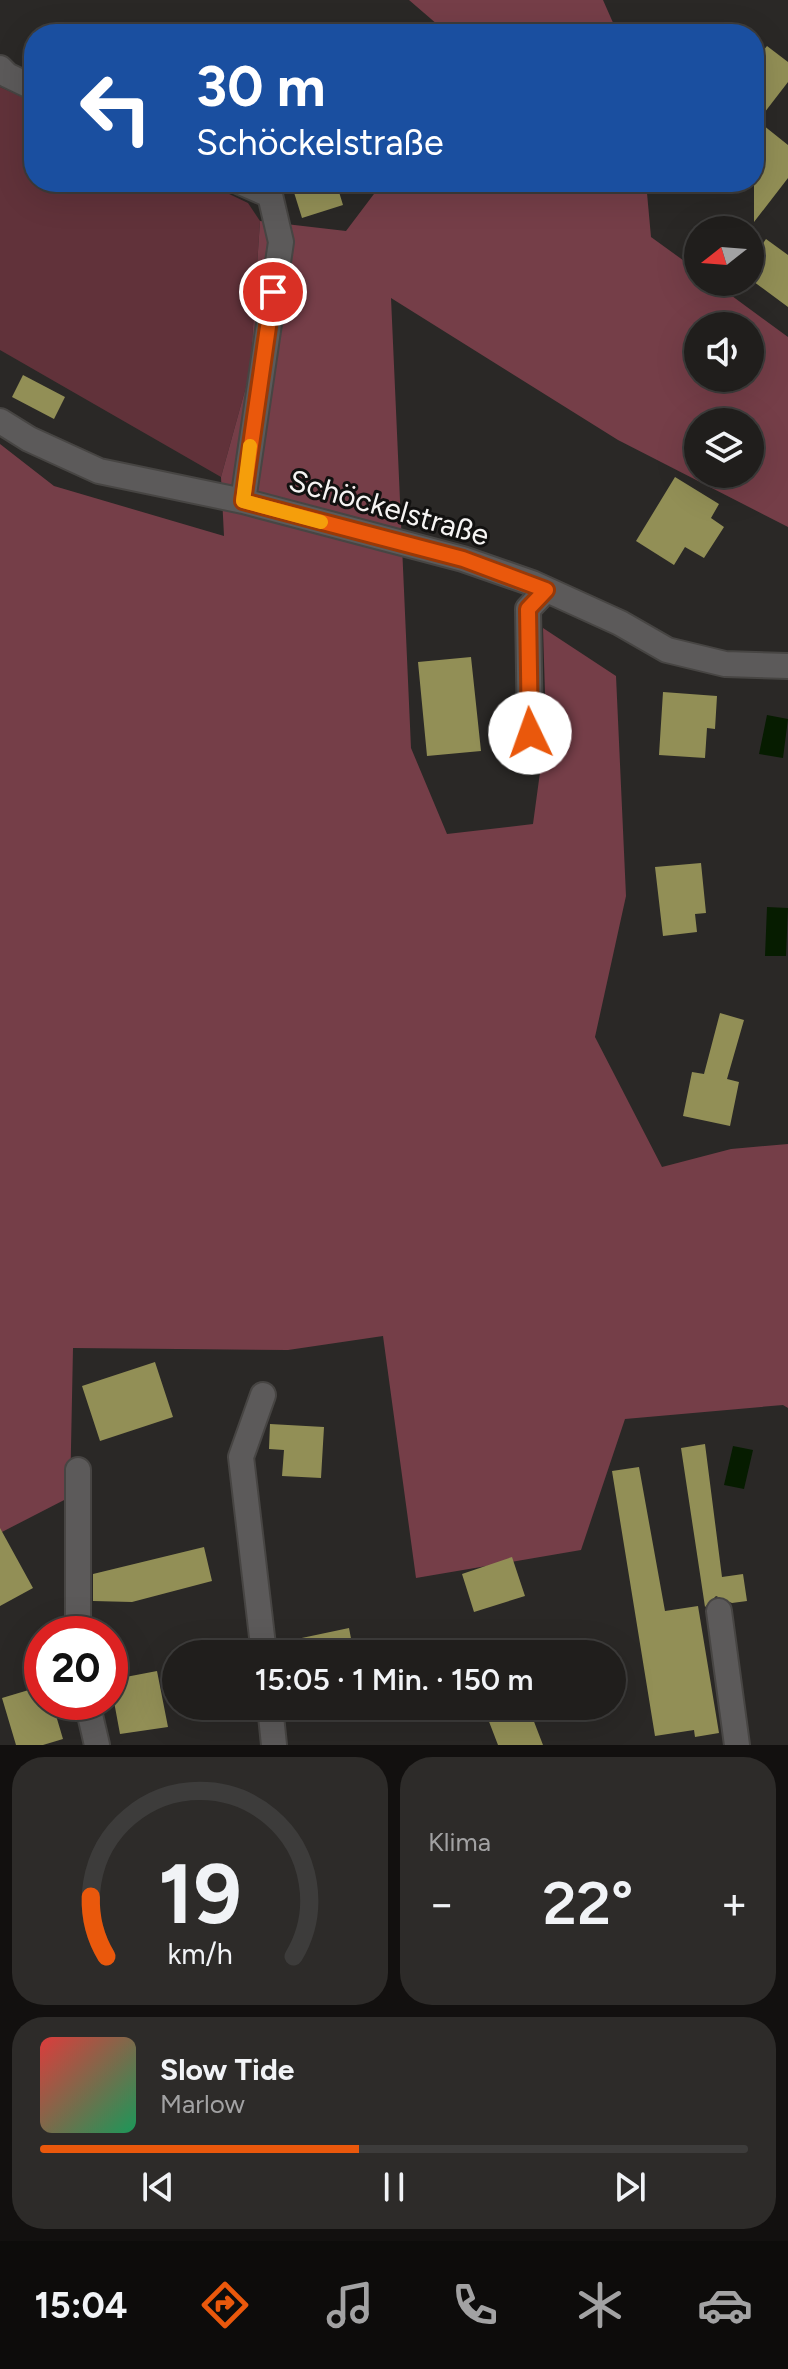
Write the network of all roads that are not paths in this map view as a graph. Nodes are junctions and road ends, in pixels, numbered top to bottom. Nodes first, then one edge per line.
1 (0, 68) edge
2 (24, 83) edge
3 (263, 192) edge
4 (0, 421) edge
5 (243, 501) junction
6 (546, 590) junction
7 (788, 666) edge
8 (530, 733) dead end
9 (263, 1395) dead end
10 (78, 1470) dead end
11 (719, 1611) dead end
12 (78, 1616) edge
13 (262, 1640) edge
14 (91, 1720) edge
15 (271, 1720) edge
16 (97, 1745) edge
17 (274, 1745) edge
18 (737, 1745) edge

1 - 2 street
3 - 5 street, Schöckelstraße
4 - 5 street, Schöckelstraße
5 - 6 street, Schöckelstraße
6 - 7 street, Schöckelstraße
6 - 8 street
9 - 13 street
10 - 12 street
11 - 18 street
14 - 16 street
15 - 17 street

